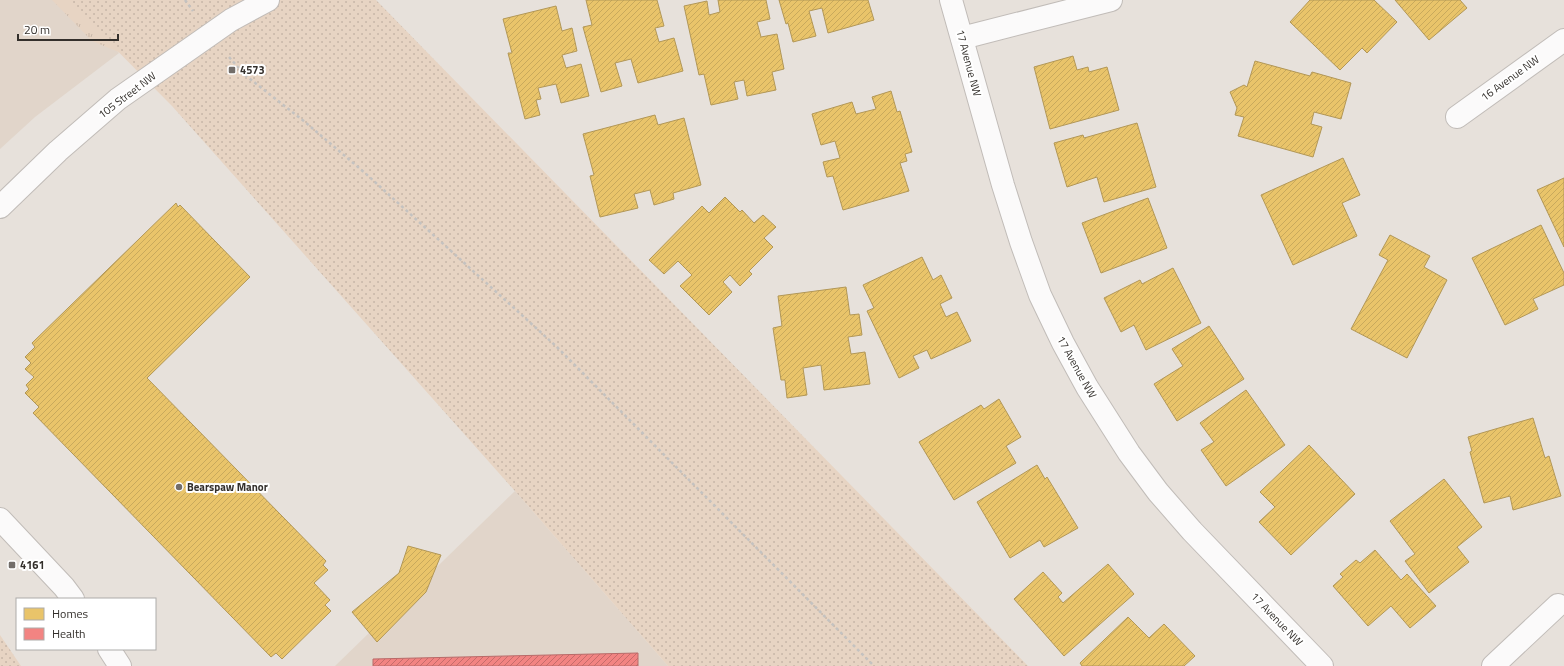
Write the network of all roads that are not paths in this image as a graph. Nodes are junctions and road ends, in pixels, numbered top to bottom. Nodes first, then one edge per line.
1 (268, 0) edge
2 (951, 0) edge
3 (1111, 0) edge
4 (962, 38) junction
5 (1564, 40) edge
6 (1457, 117) dead end
7 (0, 207) edge
8 (0, 519) edge
9 (72, 598) edge
10 (1558, 605) dead end
11 (110, 650) edge
12 (120, 666) edge
13 (1322, 666) edge
14 (1493, 666) edge

1 - 7 street, 105 Street NW
2 - 4 street, 17 Avenue NW
3 - 4 street
4 - 13 street, 17 Avenue NW
5 - 6 street, 16 Avenue NW
8 - 9 street
10 - 14 street
11 - 12 street

